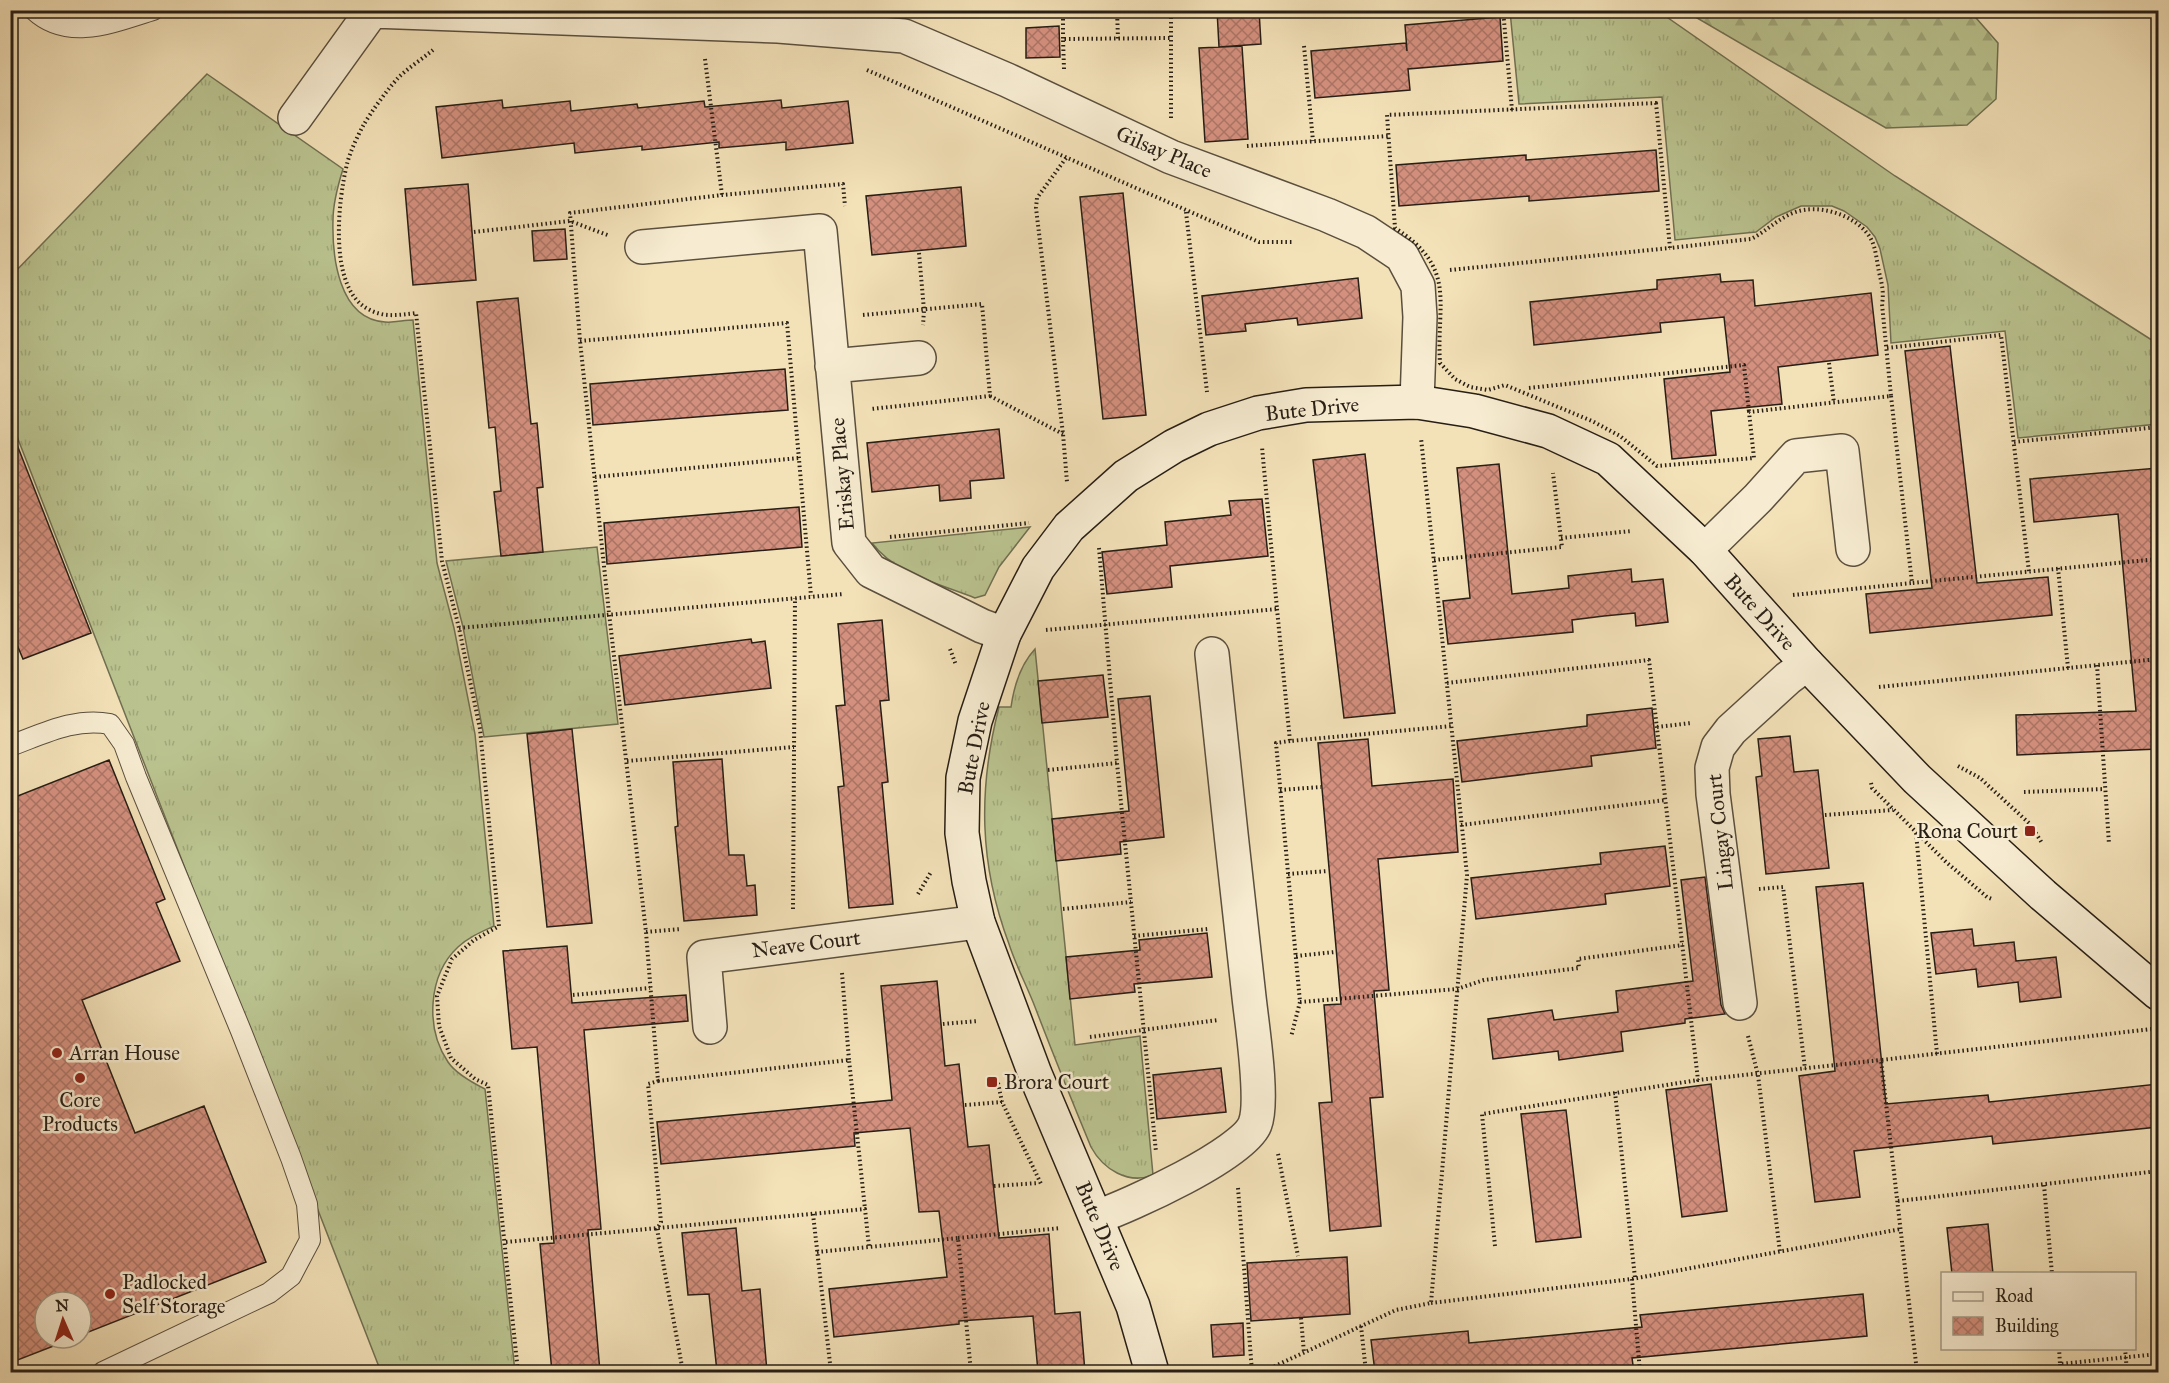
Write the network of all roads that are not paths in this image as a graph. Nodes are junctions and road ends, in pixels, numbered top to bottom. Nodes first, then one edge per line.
1 (34, 10) edge
2 (153, 10) edge
3 (779, 18) edge
4 (295, 118) dead end
5 (642, 247) road end
6 (919, 358) road end
7 (832, 366) junction
8 (1417, 402) junction
9 (1853, 549) dead end
10 (1705, 550) junction
11 (1004, 634) junction
12 (1212, 654) dead end
13 (1807, 664) junction
14 (10, 746) edge
15 (978, 922) junction
16 (1740, 1003) road end
17 (2154, 1007) edge
18 (710, 1027) dead end
19 (1083, 1222) junction
20 (103, 1372) edge
21 (1152, 1372) edge

1 - 2 lane
3 - 4 street, Gilsay Place
3 - 8 street, Gilsay Place
5 - 7 street, Eriskay Place
6 - 7 street
7 - 11 street, Eriskay Place
8 - 10 street, Bute Drive
8 - 11 street, Bute Drive
9 - 10 street
10 - 13 street, Bute Drive
11 - 15 street, Bute Drive
12 - 19 street
13 - 16 street, Lingay Court
13 - 17 street, Bute Drive
14 - 20 lane
15 - 18 street, Neave Court
15 - 19 street, Bute Drive
19 - 21 street, Bute Drive

